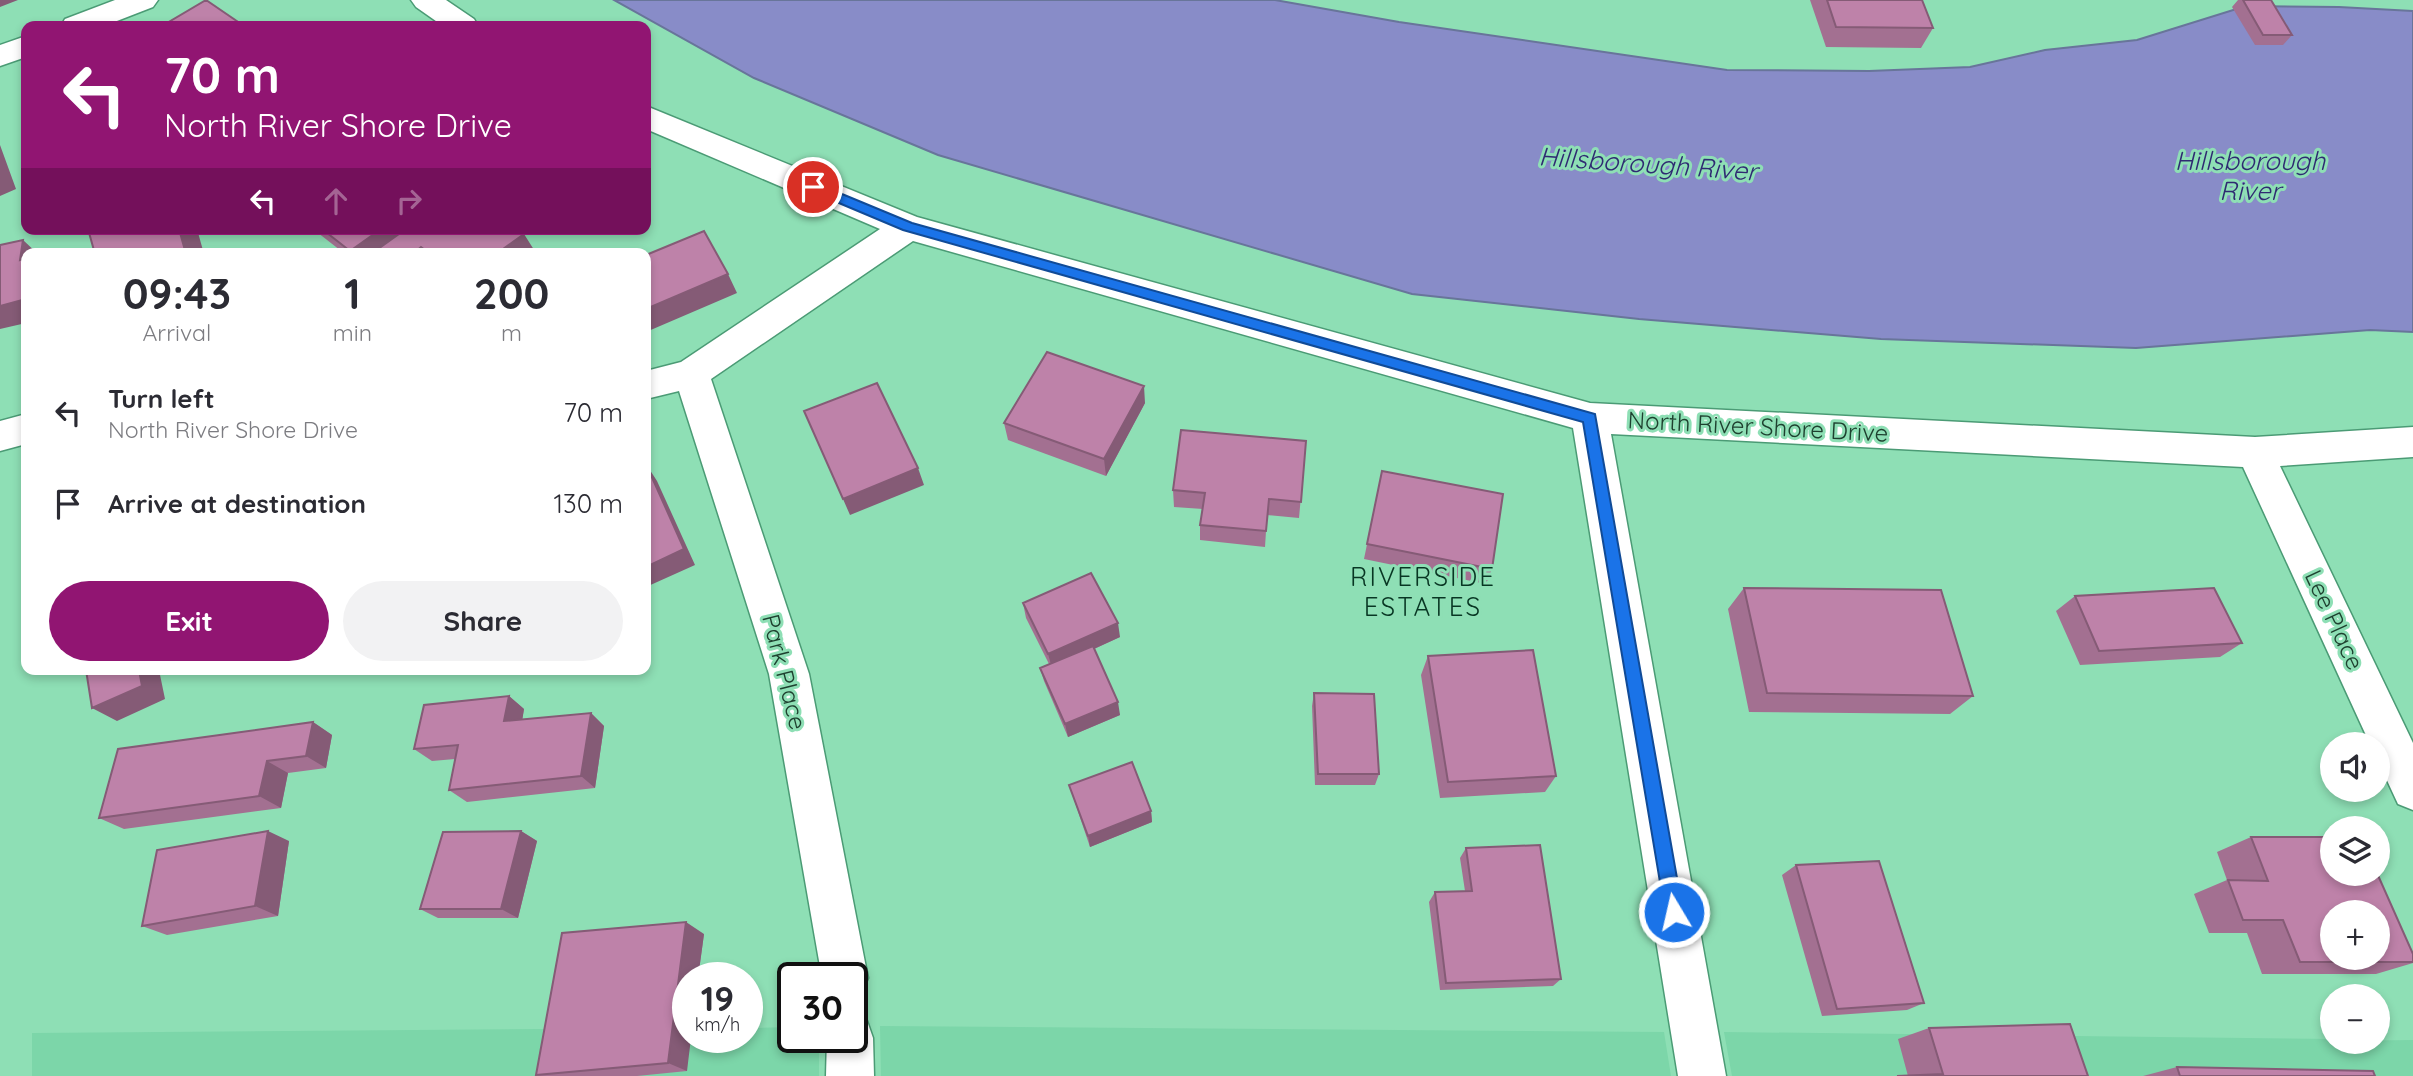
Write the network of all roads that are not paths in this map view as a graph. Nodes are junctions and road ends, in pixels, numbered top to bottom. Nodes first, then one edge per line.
1 (143, 0) edge
2 (426, 0) edge
3 (89, 21) edge
4 (457, 21) edge
5 (21, 48) edge
6 (0, 56) edge
7 (651, 119) edge
8 (908, 227) junction
9 (691, 374) junction
10 (651, 385) edge
11 (1590, 418) junction
12 (21, 430) edge
13 (0, 436) edge
14 (2413, 442) edge
15 (2256, 452) junction
16 (2413, 789) edge
17 (842, 962) edge
18 (850, 1053) edge
19 (849, 1076) edge
20 (1702, 1076) edge

1 - 3 street
2 - 4 street
5 - 6 street
7 - 8 street, North River Shore Drive
8 - 9 street
8 - 11 street, North River Shore Drive
9 - 10 street
9 - 17 street, Park Place
11 - 15 street, North River Shore Drive
11 - 20 street
12 - 13 street
14 - 15 street, North River Shore Drive
15 - 16 street, Lee Place
18 - 19 street

